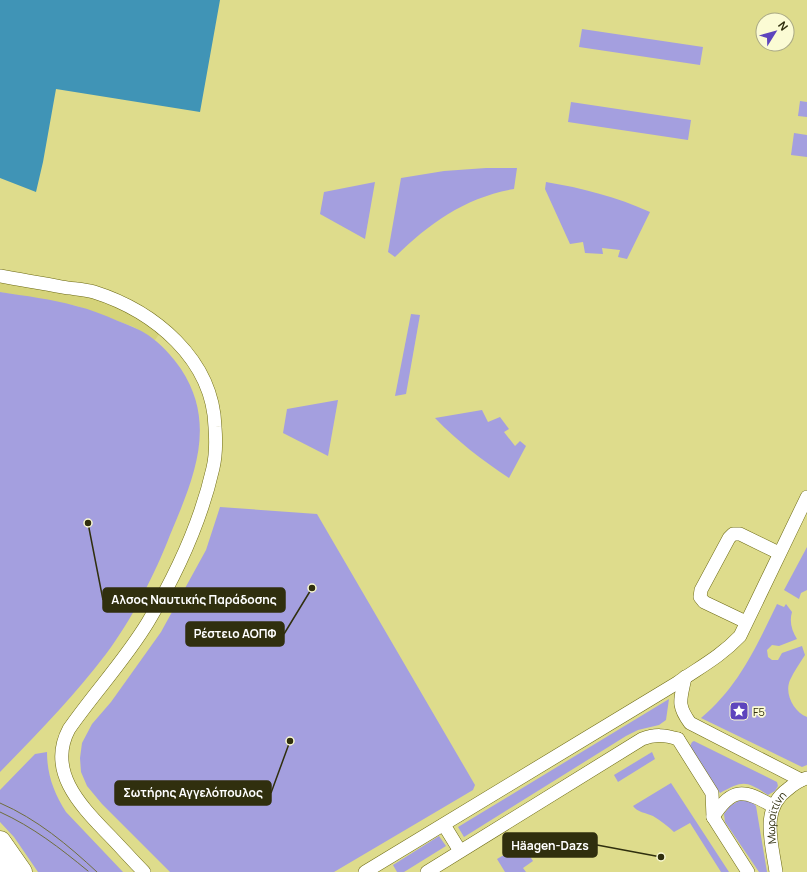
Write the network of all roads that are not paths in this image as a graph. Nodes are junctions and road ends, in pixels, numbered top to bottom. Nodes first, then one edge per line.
1 (0, 276) edge
2 (807, 497) edge
3 (779, 553) junction
4 (746, 622) junction
5 (685, 677) junction
6 (690, 723) junction
7 (678, 739) junction
8 (804, 779) edge
9 (773, 806) junction
10 (713, 817) junction
11 (444, 825) junction
12 (0, 842) edge
13 (460, 851) junction
14 (385, 867) edge
15 (21, 872) edge
16 (144, 872) edge
17 (365, 872) edge
18 (427, 872) edge
19 (748, 872) edge
20 (776, 872) edge

1 - 16 street
2 - 3 street
3 - 4 street
3 - 4 street
4 - 5 street
5 - 6 street
5 - 11 street
6 - 7 street
6 - 8 street
7 - 10 street
7 - 13 street
8 - 9 street, Μωραϊτίνη
9 - 10 street
9 - 20 street, Μωραϊτίνη
10 - 19 street
11 - 13 street
11 - 14 street
12 - 15 highway
13 - 18 street
14 - 17 street

